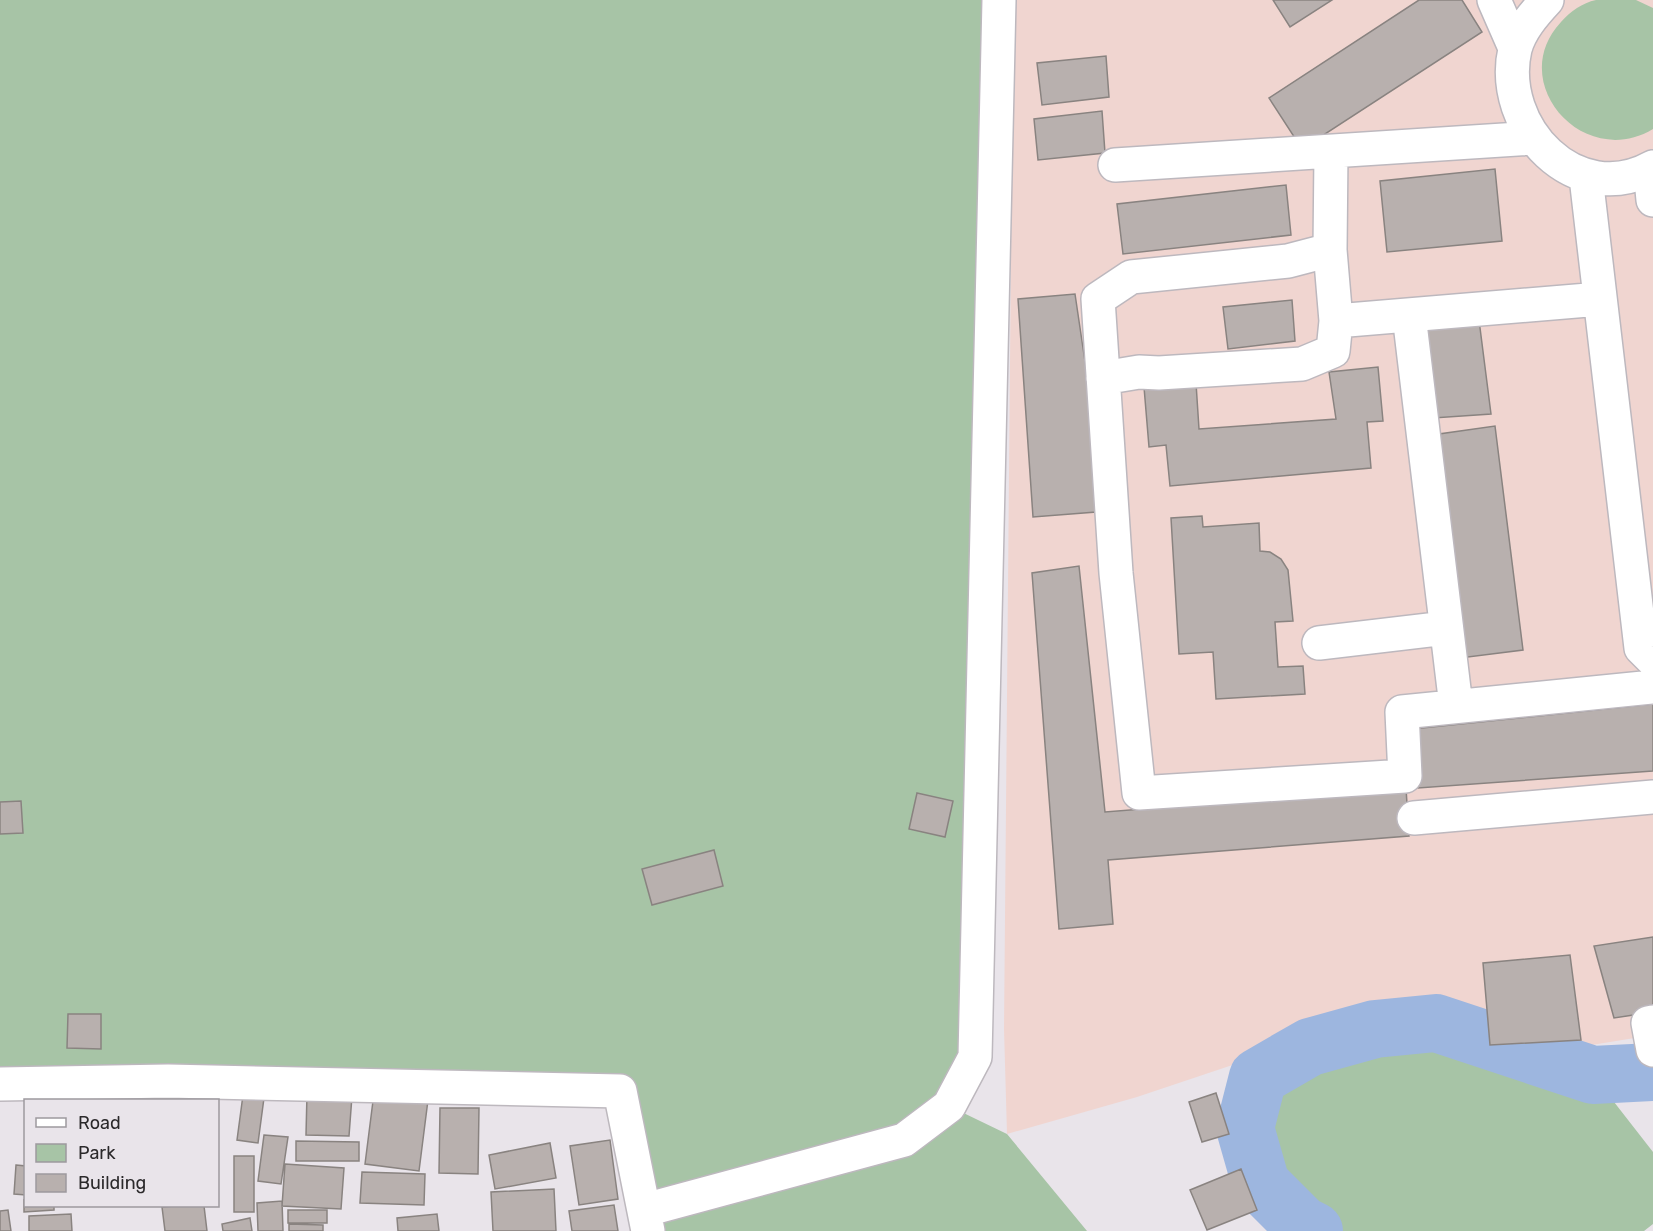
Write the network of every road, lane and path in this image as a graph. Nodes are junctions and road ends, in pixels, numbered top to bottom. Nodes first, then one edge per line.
1 (999, 0) edge
2 (1547, 0) edge
3 (1479, 2) edge
4 (1515, 48) junction
5 (1533, 138) junction
6 (1331, 153) junction
7 (1115, 165) dead end
8 (1586, 177) junction
9 (1652, 179) edge
10 (1330, 250) junction
11 (1600, 299) junction
12 (1409, 315) junction
13 (1336, 321) junction
14 (1103, 378) junction
15 (1446, 628) junction
16 (1319, 644) dead end
17 (1653, 660) edge
18 (1653, 687) edge
19 (1456, 706) junction
20 (1653, 797) edge
21 (1414, 818) dead end
22 (1653, 1022) edge
23 (1653, 1050) edge
24 (0, 1084) edge
25 (647, 1221) edge

1 - 25 street
2 - 4 street
3 - 4 street
4 - 5 street
5 - 6 street
5 - 8 street
6 - 7 street
6 - 10 street
8 - 9 street
8 - 11 street
10 - 13 street
10 - 14 street
11 - 12 street
11 - 17 street
12 - 13 street
12 - 15 street
13 - 14 street
14 - 19 street
15 - 16 street
15 - 19 street
18 - 19 street
20 - 21 street
22 - 23 street
24 - 25 street

